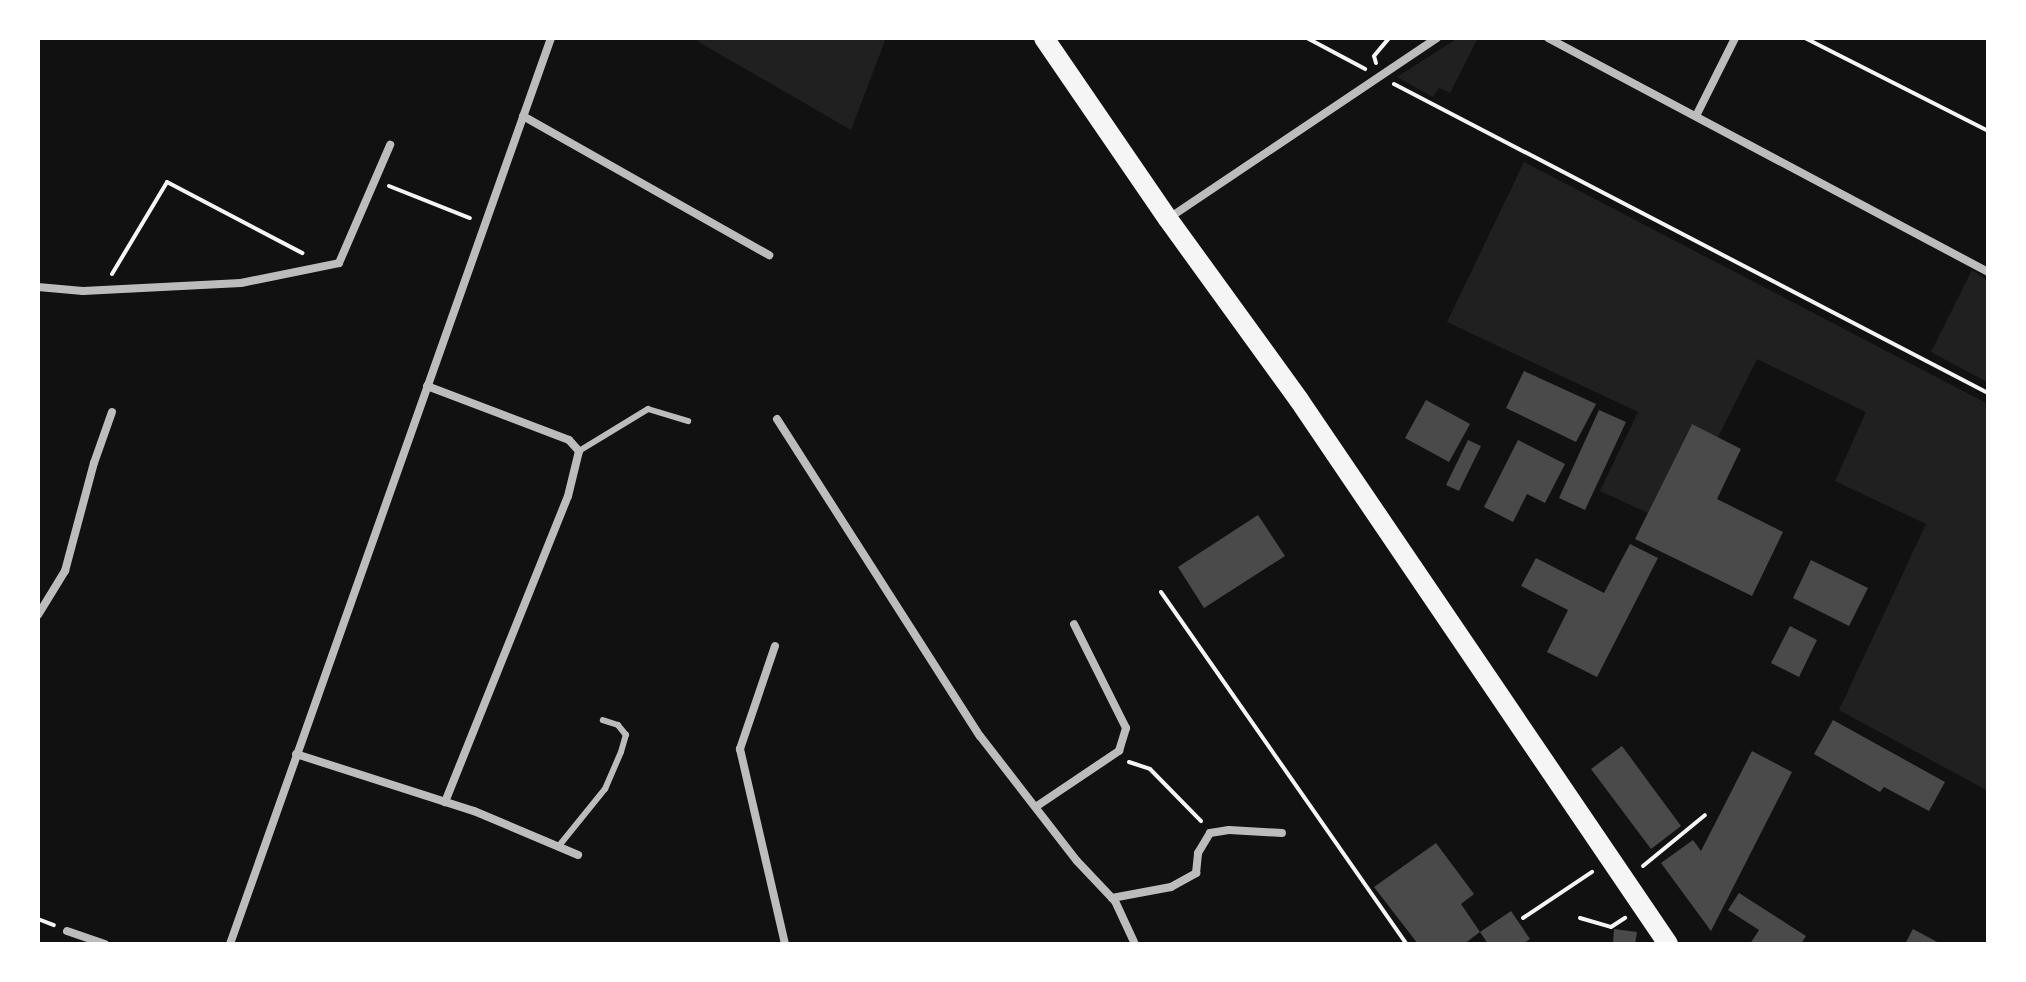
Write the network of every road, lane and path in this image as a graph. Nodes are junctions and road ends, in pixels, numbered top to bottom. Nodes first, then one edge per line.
1 (551, 38) edge
2 (1044, 38) edge
3 (1307, 38) edge
4 (1437, 38) edge
5 (1548, 38) edge
6 (1735, 38) edge
7 (1805, 38) edge
8 (1380, 76) junction
9 (523, 116) junction
10 (1696, 116) junction
11 (1988, 131) edge
12 (390, 145) dead end
13 (375, 180) junction
14 (1168, 219) junction
15 (484, 224) junction
16 (769, 255) dead end
17 (327, 266) junction
18 (1988, 272) edge
19 (38, 287) edge
20 (102, 290) junction
21 (427, 386) junction
22 (1987, 390) edge
23 (112, 412) dead end
24 (777, 419) dead end
25 (688, 421) dead end
26 (579, 451) junction
27 (1161, 592) dead end
28 (38, 615) edge
29 (1074, 624) dead end
30 (775, 646) dead end
31 (603, 720) dead end
32 (296, 754) junction
33 (1112, 756) junction
34 (445, 802) junction
35 (1037, 806) junction
36 (1705, 815) dead end
37 (1211, 833) junction
38 (1282, 833) dead end
39 (558, 847) junction
40 (578, 855) dead end
41 (1611, 860) junction
42 (1625, 880) junction
43 (1112, 898) junction
44 (1645, 906) junction
45 (1523, 918) dead end
46 (1580, 918) dead end
47 (67, 931) dead end
48 (105, 944) edge
49 (230, 944) edge
50 (785, 944) edge
51 (1135, 944) edge
52 (1407, 944) edge
53 (1668, 944) edge

1 - 9 street
2 - 14 main road
3 - 8 path
4 - 8 street
5 - 10 street
6 - 10 street
7 - 11 path
8 - 14 street
8 - 22 path
9 - 15 street
9 - 16 street
10 - 18 street
12 - 13 street
13 - 15 path
13 - 17 street
14 - 41 main road
15 - 21 street
17 - 20 street
17 - 20 path
19 - 20 street
21 - 26 street
21 - 32 street
23 - 28 street
24 - 35 street
25 - 26 lane
26 - 34 street
27 - 52 path
29 - 33 street
30 - 50 street
31 - 39 lane
32 - 34 street
32 - 49 street
33 - 35 street
33 - 37 path
34 - 39 street
35 - 43 street
36 - 42 path
37 - 38 street
37 - 43 street
39 - 40 street
41 - 42 main road
41 - 45 path
42 - 44 main road
43 - 51 street
44 - 46 path
44 - 53 main road
47 - 48 street

